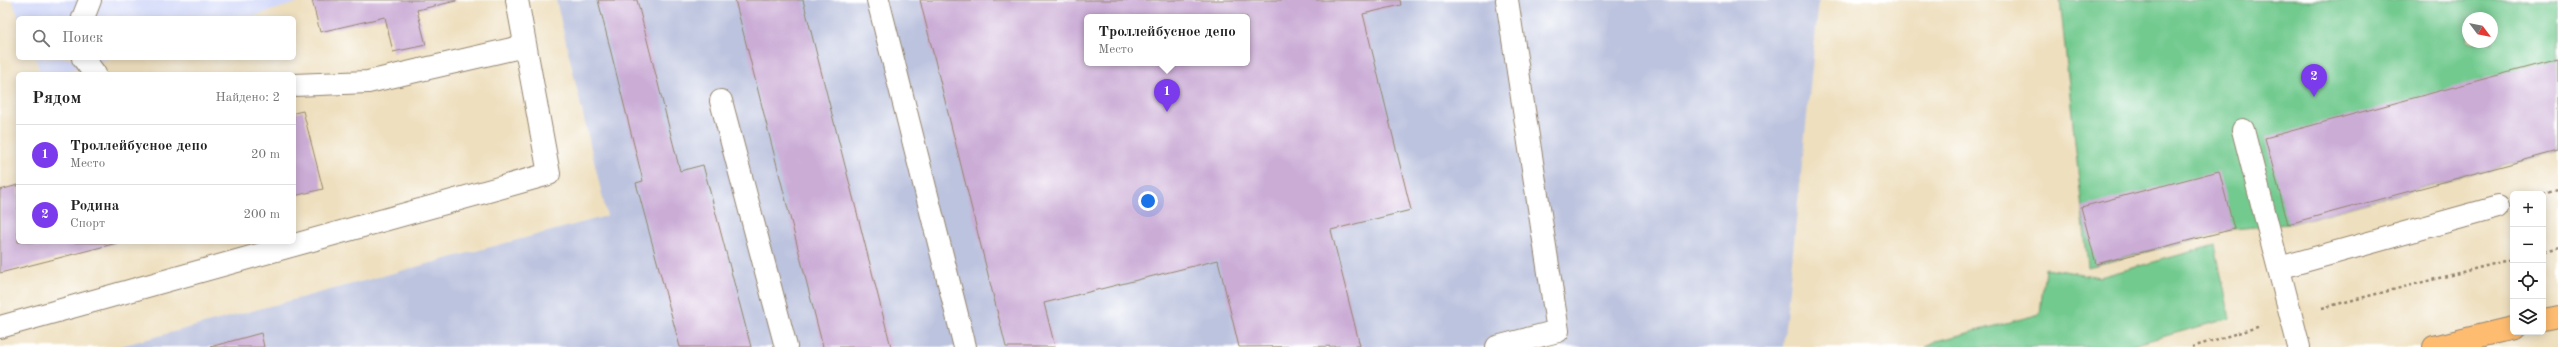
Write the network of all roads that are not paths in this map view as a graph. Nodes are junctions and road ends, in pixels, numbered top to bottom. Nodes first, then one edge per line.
1 (90, 0) edge
2 (517, 0) edge
3 (878, 0) edge
4 (1508, 0) edge
5 (84, 16) edge
6 (525, 46) junction
7 (84, 60) edge
8 (94, 72) edge
9 (296, 85) edge
10 (721, 101) dead end
11 (2243, 130) dead end
12 (2498, 207) dead end
13 (2279, 268) junction
14 (2558, 316) edge
15 (2546, 319) edge
16 (0, 327) edge
17 (2510, 329) edge
18 (786, 347) edge
19 (965, 347) edge
20 (1497, 347) edge
21 (2299, 347) edge
22 (2434, 347) edge

1 - 5 lane
2 - 6 lane
3 - 19 lane
4 - 20 lane
6 - 9 lane
6 - 16 lane
7 - 8 lane
10 - 18 lane
11 - 13 lane
12 - 13 lane
13 - 21 lane
14 - 15 main road
17 - 22 main road

